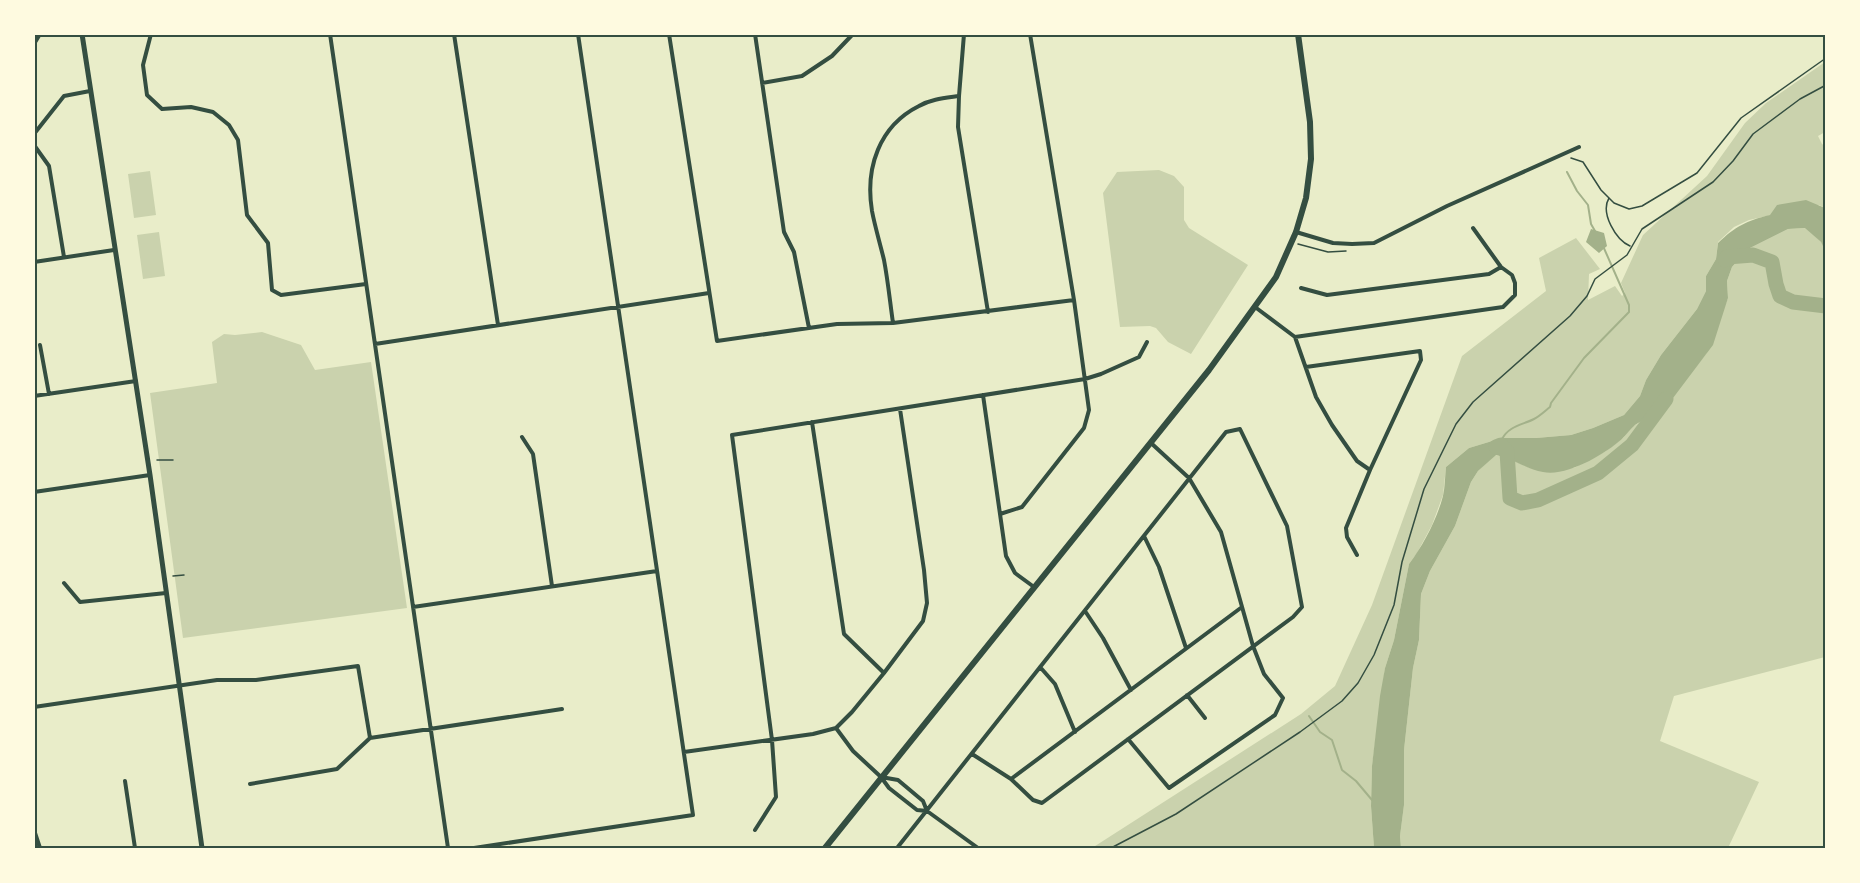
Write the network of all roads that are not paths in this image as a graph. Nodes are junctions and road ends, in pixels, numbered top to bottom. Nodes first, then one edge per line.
1 (40, 34) edge
2 (82, 34) edge
3 (151, 34) edge
4 (330, 34) edge
5 (454, 34) edge
6 (578, 34) edge
7 (669, 34) edge
8 (754, 34) edge
9 (853, 34) edge
10 (964, 34) edge
11 (1030, 34) edge
12 (1298, 34) edge
13 (34, 44) edge
14 (762, 83) junction
15 (90, 91) junction
16 (959, 96) junction
17 (34, 134) edge
18 (34, 145) edge
19 (1579, 147) dead end
20 (1473, 228) dead end
21 (1296, 232) junction
22 (114, 250) junction
23 (64, 257) junction
24 (34, 262) edge
25 (1501, 267) junction
26 (366, 284) junction
27 (1301, 288) dead end
28 (710, 293) junction
29 (1074, 300) junction
30 (618, 307) junction
31 (1255, 307) junction
32 (988, 312) junction
33 (893, 323) junction
34 (498, 325) junction
35 (809, 328) junction
36 (1295, 337) junction
37 (1147, 342) dead end
38 (375, 344) junction
39 (40, 345) dead end
40 (1306, 367) junction
41 (1085, 379) junction
42 (136, 381) junction
43 (49, 394) junction
44 (983, 395) junction
45 (34, 396) edge
46 (900, 409) junction
47 (812, 422) junction
48 (522, 437) dead end
49 (1151, 443) junction
50 (1370, 470) junction
51 (150, 475) junction
52 (1189, 478) junction
53 (34, 492) edge
54 (1000, 514) junction
55 (1144, 536) junction
56 (1357, 555) dead end
57 (657, 571) junction
58 (64, 583) dead end
59 (552, 586) junction
60 (1035, 587) junction
61 (166, 593) junction
62 (413, 607) junction
63 (1242, 607) junction
64 (1085, 610) junction
65 (1253, 646) junction
66 (1186, 648) junction
67 (1040, 667) junction
68 (884, 673) junction
69 (179, 686) junction
70 (1131, 690) junction
71 (1187, 695) junction
72 (34, 707) edge
73 (562, 709) dead end
74 (1205, 718) dead end
75 (836, 728) junction
76 (431, 729) junction
77 (1075, 732) junction
78 (370, 738) junction
79 (1128, 739) junction
80 (772, 740) junction
81 (684, 752) junction
82 (972, 754) junction
83 (881, 777) junction
84 (1011, 779) junction
85 (125, 781) dead end
86 (250, 784) dead end
87 (927, 811) junction
88 (34, 830) edge
89 (754, 830) dead end
90 (40, 849) edge
91 (135, 849) edge
92 (202, 849) edge
93 (448, 849) edge
94 (474, 849) edge
95 (825, 849) edge
96 (897, 849) edge
97 (978, 849) edge

1 - 13 street
2 - 15 street
3 - 26 street
4 - 26 street
5 - 34 street
6 - 30 street
7 - 28 street
8 - 14 street
9 - 14 street
10 - 16 street
11 - 29 street
12 - 21 main road
14 - 35 street
15 - 17 street
15 - 22 street
16 - 32 street
16 - 33 street
18 - 23 street
19 - 21 street
20 - 25 street
21 - 31 main road
22 - 23 street
22 - 42 street
23 - 24 street
25 - 27 street
25 - 36 street
26 - 38 street
28 - 30 street
28 - 35 street
29 - 32 street
29 - 41 street
30 - 34 street
30 - 57 street
31 - 36 street
31 - 49 main road
32 - 33 street
33 - 35 street
34 - 38 street
36 - 40 street
37 - 41 street
38 - 62 street
39 - 43 street
40 - 50 street
40 - 50 street
41 - 44 street
41 - 54 street
42 - 43 street
42 - 51 street
43 - 45 street
44 - 46 street
44 - 54 street
46 - 47 street
46 - 68 street
47 - 68 street
47 - 80 street
48 - 59 street
49 - 52 street
49 - 60 main road
50 - 56 street
51 - 53 street
51 - 61 street
52 - 55 street
52 - 63 street
52 - 65 street
54 - 60 street
55 - 64 street
55 - 66 street
57 - 59 street
57 - 81 street
58 - 61 street
59 - 62 street
60 - 83 main road
61 - 69 street
62 - 76 street
63 - 65 street
63 - 66 street
64 - 67 street
64 - 70 street
65 - 71 street
65 - 79 street
66 - 70 street
67 - 77 street
67 - 82 street
68 - 75 street
69 - 72 street
69 - 78 street
69 - 92 street
70 - 77 street
71 - 74 street
71 - 79 street
73 - 76 street
75 - 80 street
75 - 83 street
76 - 78 street
76 - 93 street
77 - 84 street
78 - 86 street
79 - 84 street
80 - 81 street
80 - 89 street
81 - 94 street
82 - 84 street
82 - 87 street
83 - 87 street
83 - 87 street
83 - 95 main road
85 - 91 street
87 - 96 street
87 - 97 street
88 - 90 street

